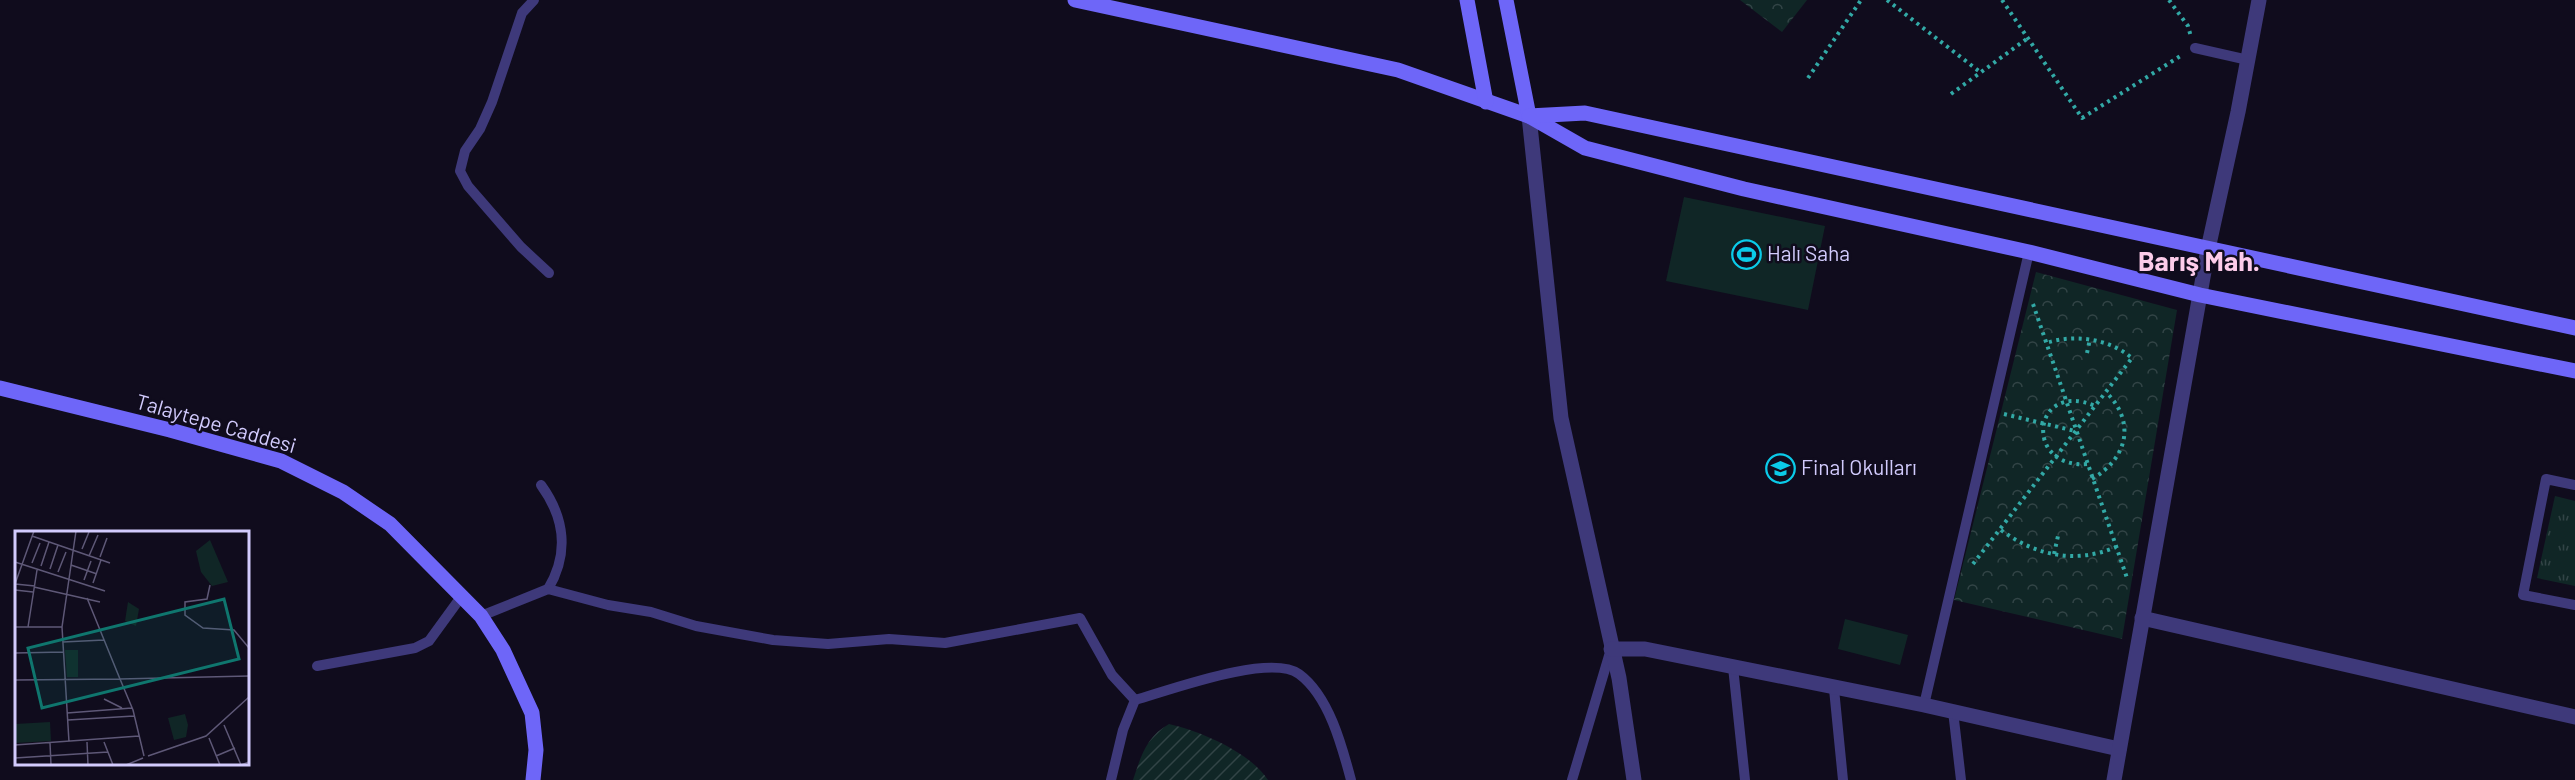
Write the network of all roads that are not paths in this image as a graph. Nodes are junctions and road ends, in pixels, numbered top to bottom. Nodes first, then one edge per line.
1 (534, 0) edge
2 (1075, 0) edge
3 (1467, 0) edge
4 (1506, 0) edge
5 (2259, 0) edge
6 (2194, 48) road end
7 (2248, 60) junction
8 (1486, 102) junction
9 (1529, 116) junction
10 (2208, 249) junction
11 (2029, 252) junction
12 (549, 273) dead end
13 (2200, 295) junction
14 (2575, 328) edge
15 (2575, 372) edge
16 (0, 388) edge
17 (541, 485) dead end
18 (2575, 485) edge
19 (548, 589) junction
20 (461, 597) junction
21 (2575, 605) edge
22 (481, 616) junction
23 (2142, 618) junction
24 (1611, 649) junction
25 (317, 666) dead end
26 (1733, 667) junction
27 (1834, 689) junction
28 (1135, 700) junction
29 (1924, 705) junction
30 (1953, 711) junction
31 (2575, 717) edge
32 (2119, 749) junction
33 (533, 780) edge
34 (1111, 780) edge
35 (1351, 780) edge
36 (1572, 780) edge
37 (1634, 780) edge
38 (1745, 780) edge
39 (1844, 780) edge
40 (1961, 780) edge
41 (2114, 780) edge

1 - 12 lane
2 - 8 main road
3 - 8 main road
4 - 9 main road
5 - 7 street
6 - 7 lane
7 - 10 street
8 - 9 main road
9 - 10 main road
9 - 11 main road
9 - 24 street
10 - 13 street
10 - 14 main road
11 - 13 main road
11 - 29 lane
13 - 15 main road
13 - 23 street
16 - 20 main road, Talaytepe Caddesi
17 - 19 lane
18 - 21 lane
19 - 22 lane
19 - 28 lane
20 - 22 main road, Talaytepe Caddesi
20 - 25 lane
22 - 33 main road, Talaytepe Caddesi
23 - 31 street
23 - 32 street
24 - 26 street
24 - 36 lane
24 - 37 street
26 - 27 street
26 - 38 lane
27 - 29 street
27 - 39 lane
28 - 34 lane
28 - 35 lane
29 - 30 street
30 - 32 street
30 - 40 lane
32 - 41 street

